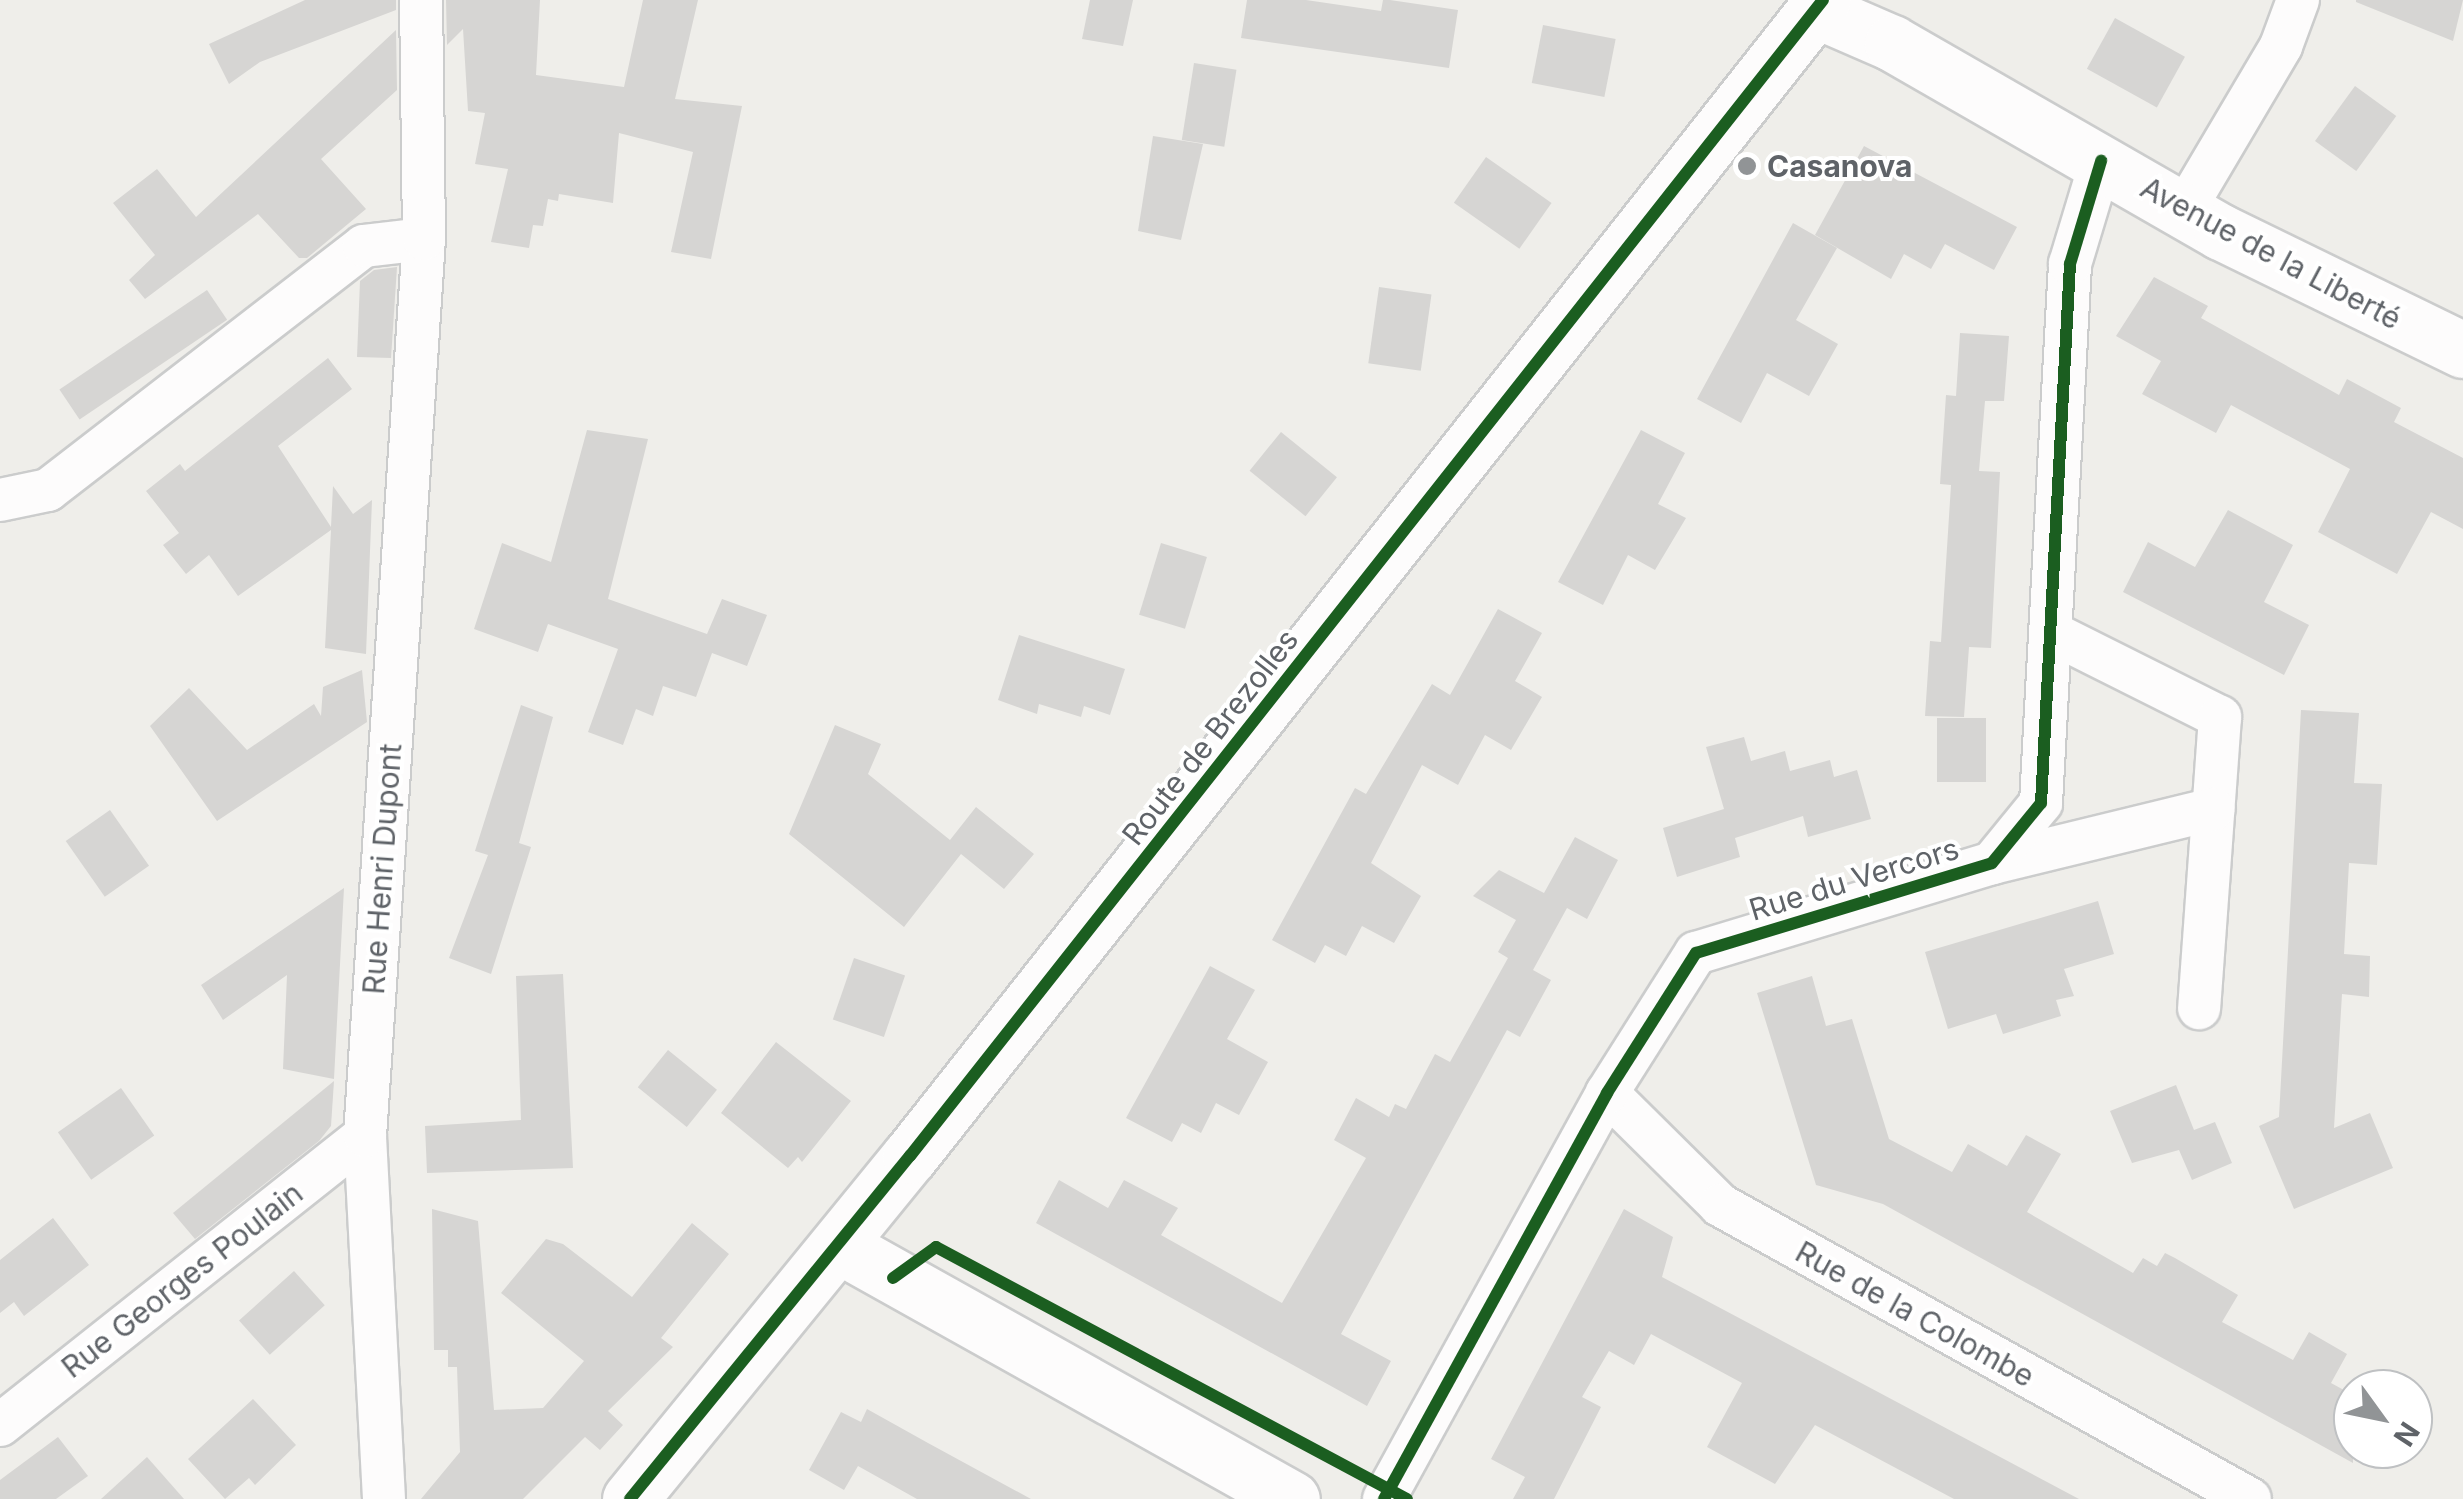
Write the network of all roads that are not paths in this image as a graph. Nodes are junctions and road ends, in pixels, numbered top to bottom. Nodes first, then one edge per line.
1 (421, 0) edge
2 (2298, 0) edge
3 (1812, 3) edge
4 (2101, 162) junction
5 (2183, 212) junction
6 (424, 239) junction
7 (2463, 350) edge
8 (0, 500) edge
9 (2052, 634) junction
10 (2214, 809) junction
11 (1992, 863) junction
12 (2199, 1008) dead end
13 (1607, 1093) junction
14 (364, 1136) junction
15 (838, 1245) junction
16 (0, 1425) edge
17 (384, 1499) edge
18 (630, 1499) edge
19 (1292, 1499) edge
20 (1384, 1499) edge
21 (2250, 1499) edge

1 - 6 street, Rue Henri Dupont
2 - 5 street
3 - 4 main road, Avenue de la Liberté
3 - 15 main road, Route de Brezolles
4 - 5 main road, Avenue de la Liberté
4 - 9 street, Rue du Vercors
5 - 7 main road, Avenue de la Liberté
6 - 8 street
6 - 14 street, Rue Henri Dupont
9 - 10 street
9 - 11 street, Rue du Vercors
10 - 11 street, Rue du Vercors
10 - 12 street
11 - 13 street, Rue du Vercors
13 - 20 street, Rue du Vercors
13 - 21 street, Rue de la Colombe
14 - 16 street, Rue Georges Poulain
14 - 17 street, Rue Henri Dupont
15 - 18 main road, Route de Brezolles
15 - 19 main road

